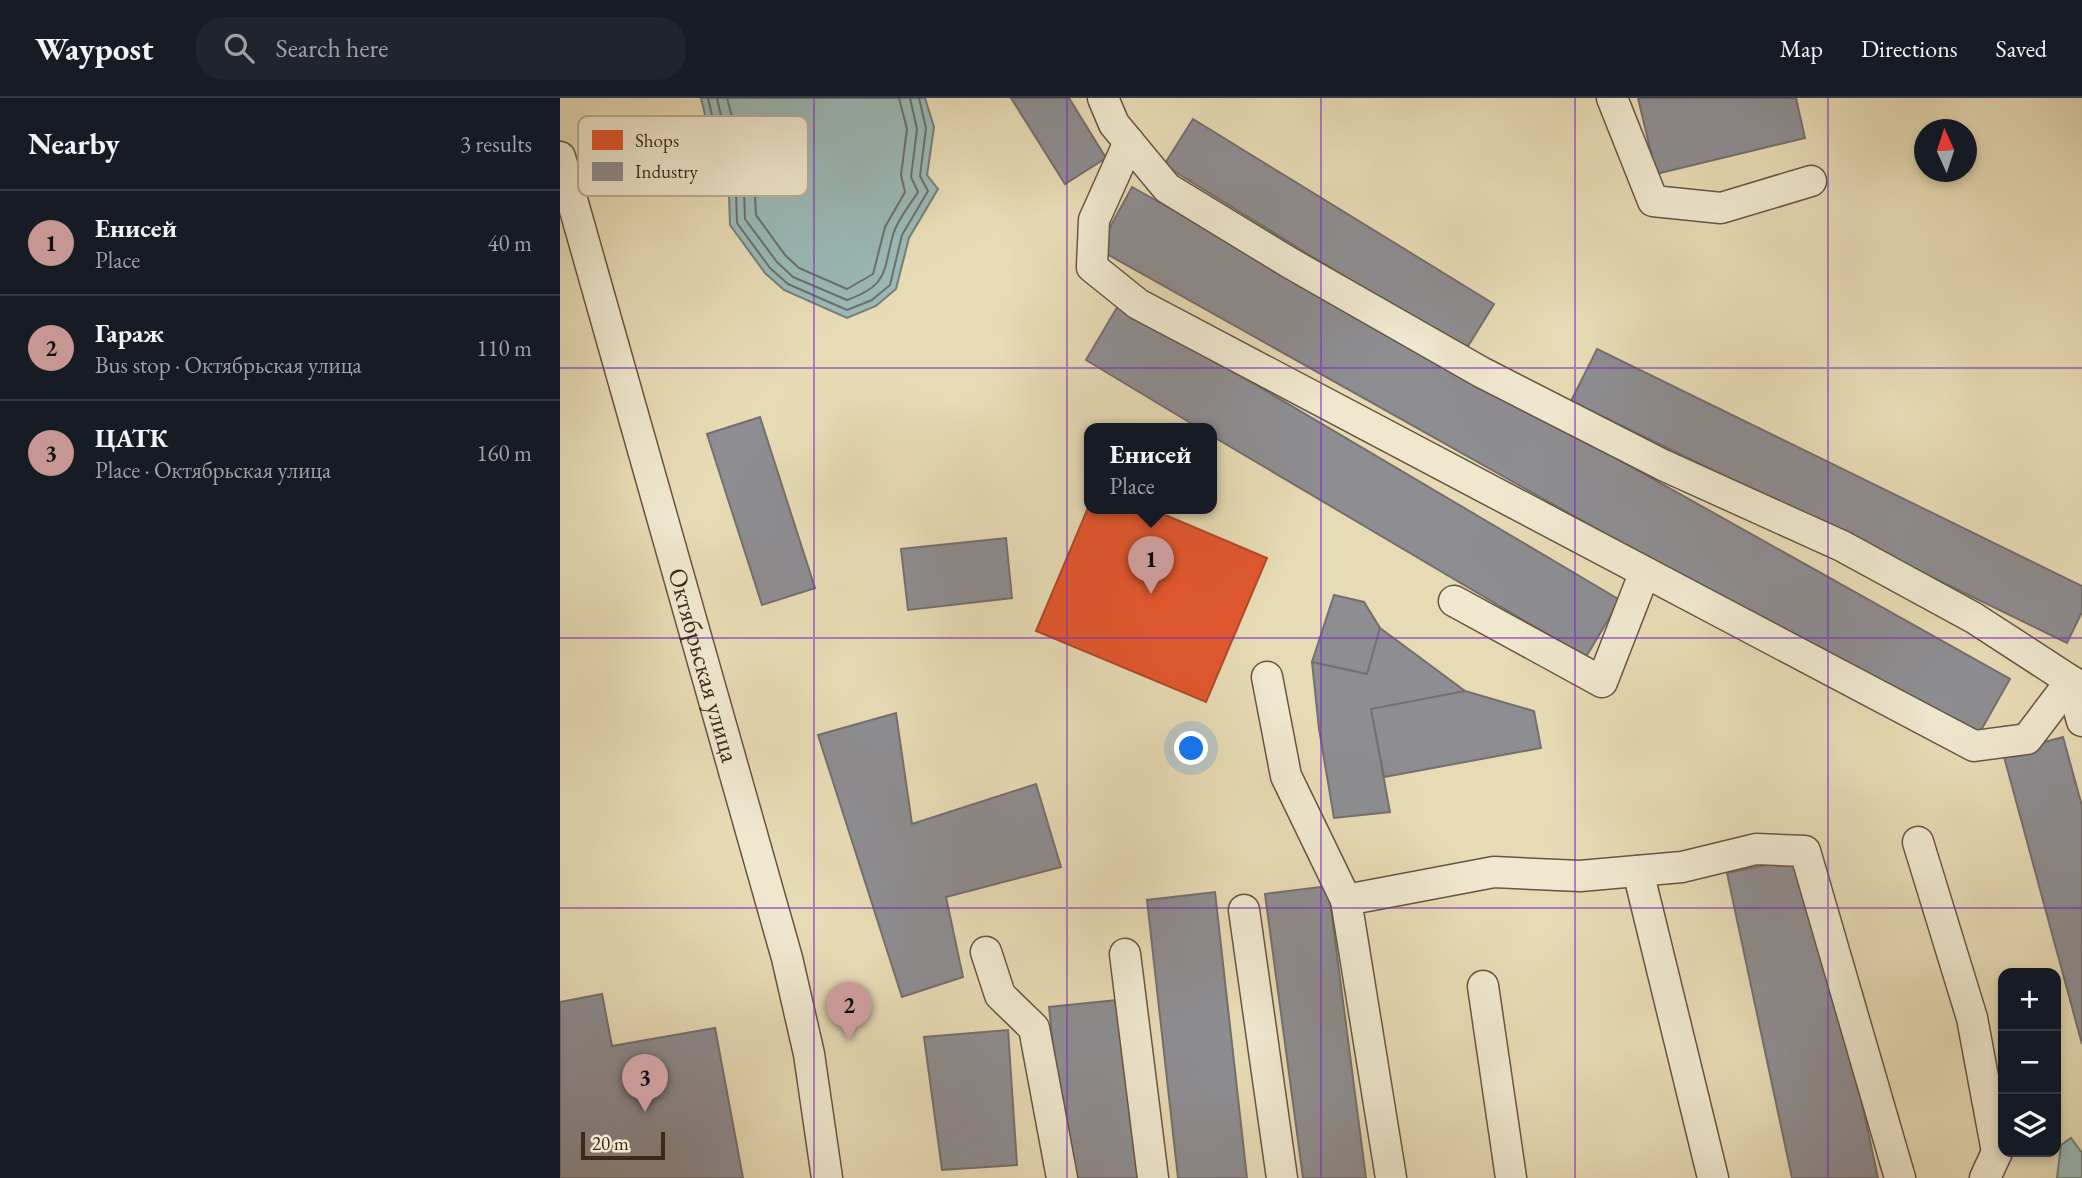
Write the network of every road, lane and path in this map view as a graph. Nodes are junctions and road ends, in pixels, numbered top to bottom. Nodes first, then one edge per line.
1 (1103, 98) edge
2 (1612, 98) edge
3 (1129, 142) junction
4 (560, 157) edge
5 (1811, 181) dead end
6 (568, 217) edge
7 (1644, 574) junction
8 (1454, 601) dead end
9 (1267, 677) dead end
10 (2071, 681) junction
11 (2082, 721) edge
12 (1918, 842) dead end
13 (1638, 871) junction
14 (1346, 900) junction
15 (1244, 910) dead end
16 (986, 952) dead end
17 (1125, 954) dead end
18 (1483, 986) dead end
19 (827, 1178) edge
20 (1062, 1178) edge
21 (1153, 1178) edge
22 (1282, 1178) edge
23 (1391, 1178) edge
24 (1511, 1178) edge
25 (1713, 1178) edge
26 (1900, 1178) edge
27 (1985, 1178) edge

1 - 3 street
2 - 5 street
3 - 7 street
3 - 10 street
4 - 6 street, Октябрьская улица
6 - 19 street, Октябрьская улица
7 - 8 street
7 - 10 street
9 - 14 street
10 - 11 street
12 - 27 street
13 - 14 street
13 - 25 street
13 - 26 street
14 - 23 street
15 - 22 street
16 - 20 street
17 - 21 street
18 - 24 street

